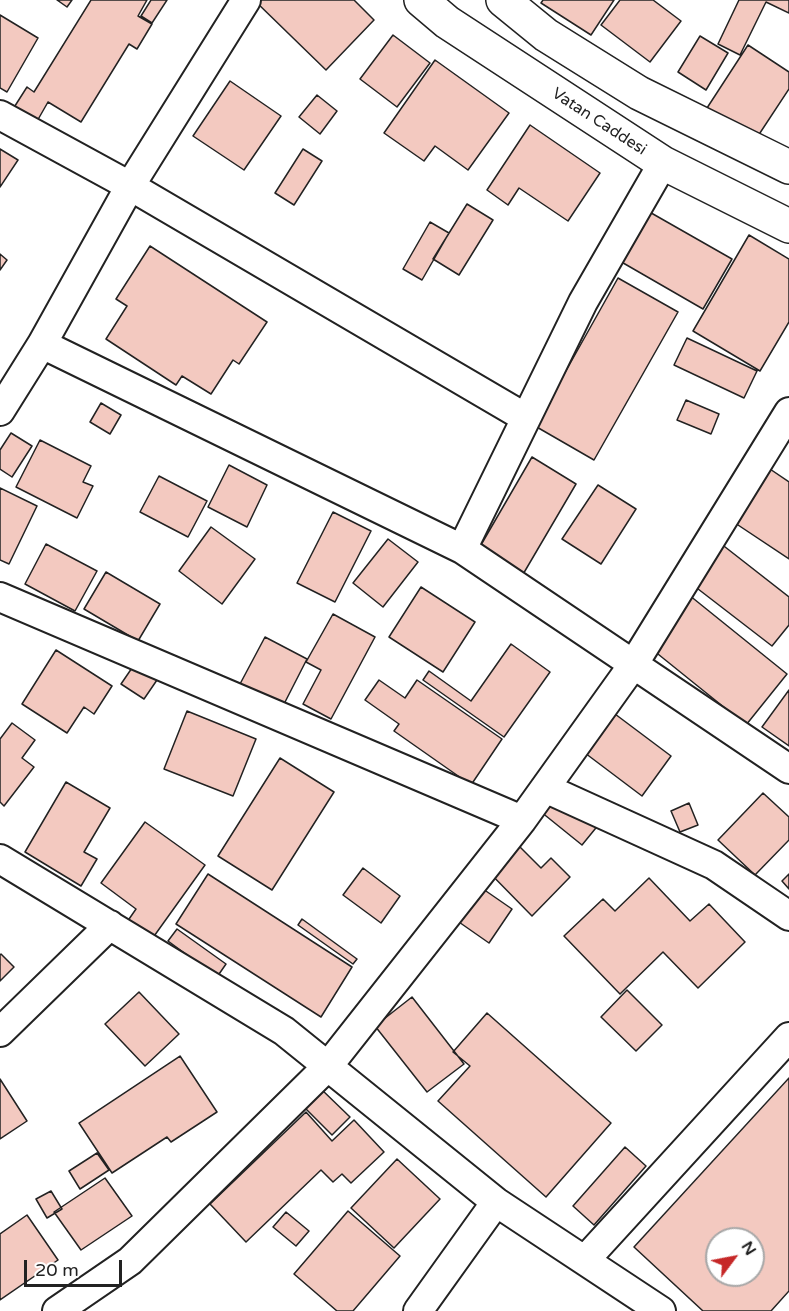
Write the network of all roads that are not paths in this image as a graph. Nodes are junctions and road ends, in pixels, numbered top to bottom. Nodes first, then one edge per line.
1 (246, 0) edge
2 (421, 0) edge
3 (503, 0) edge
4 (0, 115) edge
5 (663, 163) junction
6 (789, 167) edge
7 (130, 186) junction
8 (789, 226) edge
9 (42, 344) junction
10 (0, 411) edge
11 (526, 418) junction
12 (785, 429) edge
13 (462, 549) junction
14 (0, 597) edge
15 (633, 665) junction
16 (789, 769) edge
17 (545, 788) junction
18 (522, 820) junction
19 (0, 859) edge
20 (789, 916) edge
21 (110, 925) junction
22 (0, 1032) edge
23 (789, 1037) edge
24 (328, 1066) junction
25 (496, 1202) junction
26 (585, 1260) junction
27 (57, 1311) edge
28 (418, 1311) edge
29 (661, 1311) edge

1 - 7 street
2 - 5 main road, Vatan Caddesi
3 - 6 main road
4 - 7 street
5 - 8 main road, Vatan Caddesi
5 - 11 street
7 - 9 street
7 - 11 street
9 - 10 street
9 - 13 street
11 - 13 street
12 - 15 street
13 - 15 street
14 - 18 street
15 - 16 street
15 - 17 street
17 - 18 street
17 - 20 street
18 - 24 street
19 - 21 street
21 - 22 street
21 - 24 street
23 - 26 street
24 - 25 street
24 - 27 street
25 - 26 street
25 - 28 street
26 - 29 street

